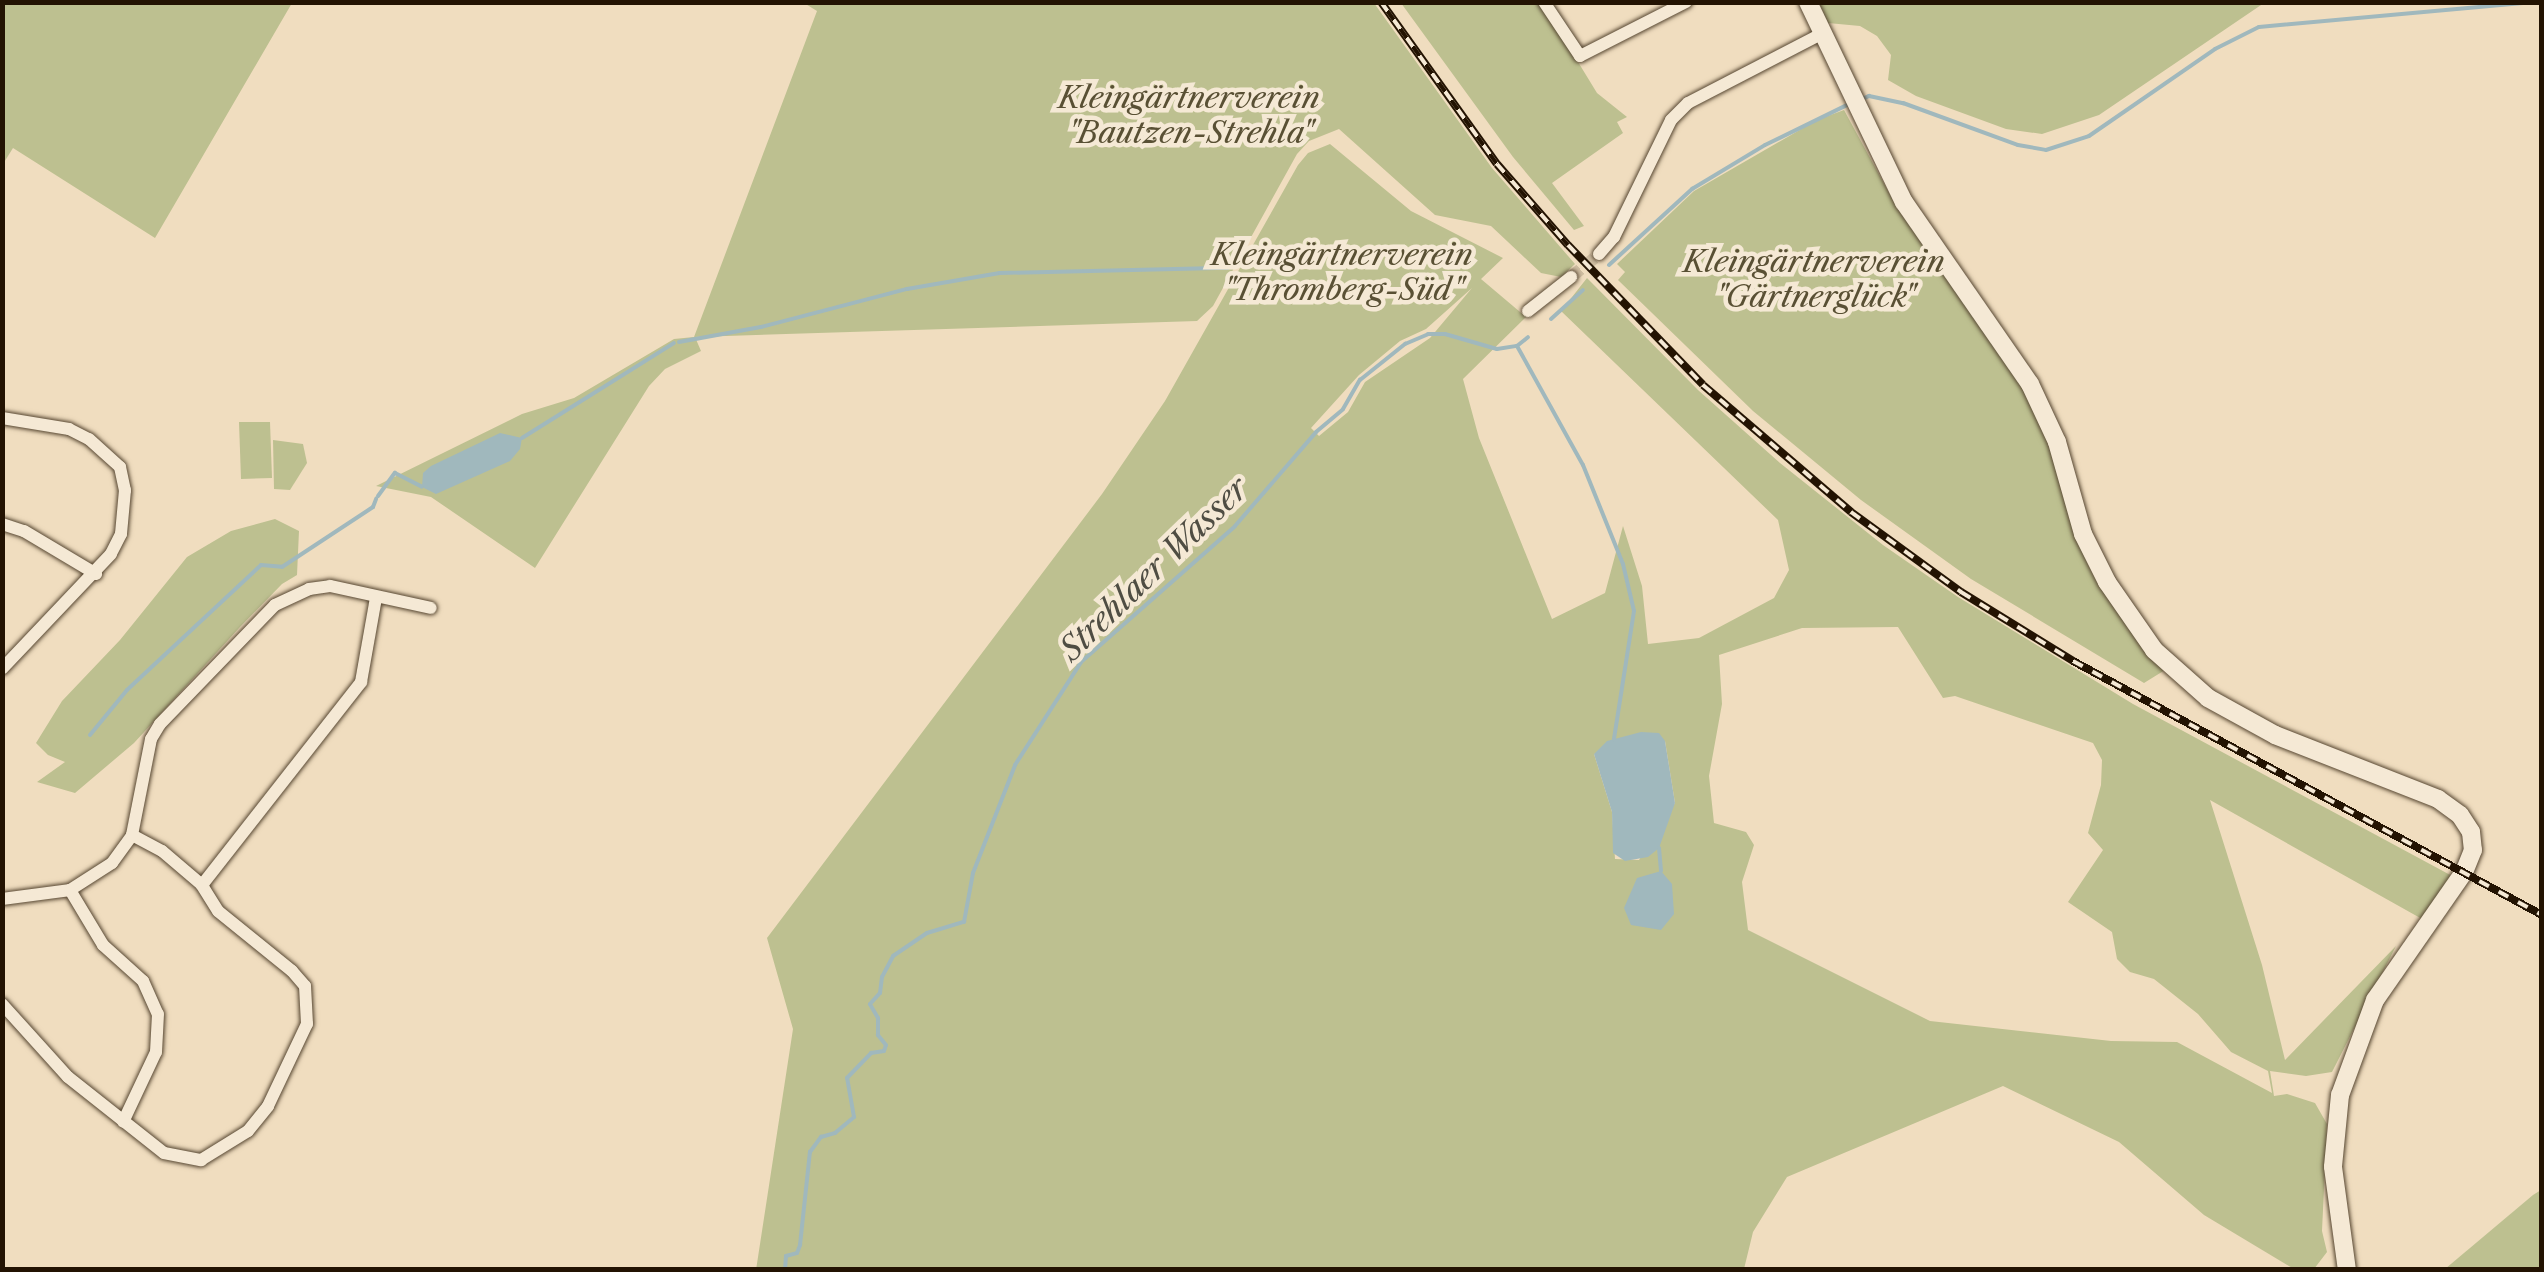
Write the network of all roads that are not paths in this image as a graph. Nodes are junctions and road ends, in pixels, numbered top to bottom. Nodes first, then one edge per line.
1 (1544, 2) edge
2 (1686, 2) edge
3 (1808, 2) edge
4 (1821, 34) junction
5 (1600, 254) tunnel mouth
6 (1571, 277) tunnel mouth
7 (1528, 311) dead end
8 (2, 418) edge
9 (2, 524) edge
10 (96, 574) junction
11 (376, 598) junction
12 (431, 608) dead end
13 (2, 668) edge
14 (132, 836) junction
15 (202, 885) junction
16 (70, 890) junction
17 (2, 899) edge
18 (2, 1004) edge
19 (123, 1122) junction
20 (2344, 1263) edge

1 - 2 street
3 - 4 street
4 - 5 street
4 - 20 street
6 - 7 street
8 - 10 street
9 - 10 street
10 - 13 street
11 - 12 street
11 - 14 street
11 - 15 street
14 - 15 street
14 - 16 street
15 - 19 street
16 - 17 street
16 - 19 street
18 - 19 street

